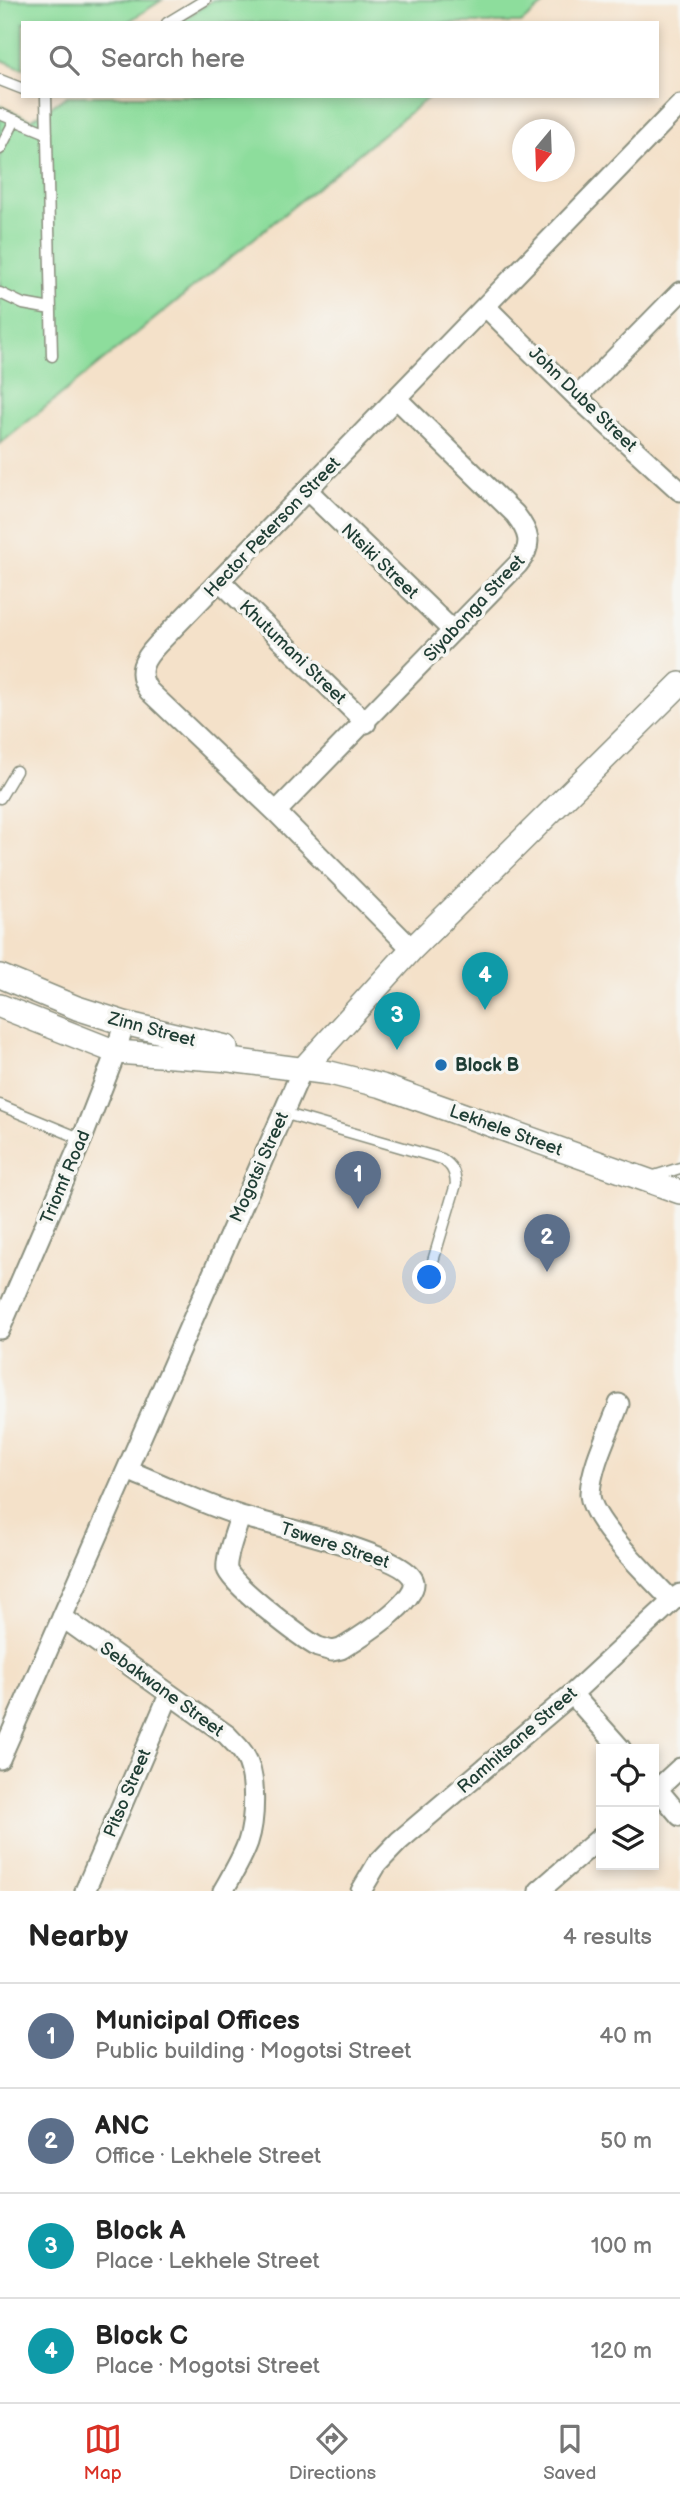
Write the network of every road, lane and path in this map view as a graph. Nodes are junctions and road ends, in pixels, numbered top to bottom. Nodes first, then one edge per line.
1 (205, 0) edge
2 (170, 21) edge
3 (0, 80) edge
4 (21, 88) edge
5 (46, 98) edge
6 (680, 105) edge
7 (0, 114) edge
8 (15, 120) junction
9 (47, 133) junction
10 (0, 149) edge
11 (680, 292) edge
12 (0, 293) edge
13 (486, 307) junction
14 (51, 309) junction
15 (52, 356) dead end
16 (577, 397) junction
17 (397, 399) junction
18 (678, 485) edge
19 (308, 491) junction
20 (220, 581) junction
21 (453, 631) junction
22 (680, 684) edge
23 (366, 723) junction
24 (16, 771) dead end
25 (0, 798) edge
26 (276, 812) junction
27 (412, 949) junction
28 (0, 976) edge
29 (0, 1006) edge
30 (124, 1023) junction
31 (116, 1052) junction
32 (305, 1067) junction
33 (0, 1105) edge
34 (283, 1113) junction
35 (82, 1139) junction
36 (680, 1168) edge
37 (642, 1179) junction
38 (680, 1192) edge
39 (433, 1261) dead end
40 (0, 1329) edge
41 (619, 1404) dead end
42 (127, 1470) junction
43 (240, 1516) junction
44 (676, 1597) edge
45 (62, 1617) junction
46 (572, 1694) junction
47 (169, 1695) junction
48 (617, 1744) edge
49 (0, 1759) edge
50 (680, 1768) edge
51 (659, 1786) edge
52 (659, 1793) edge
53 (680, 1816) edge
54 (596, 1842) edge
55 (85, 1891) edge
56 (223, 1891) edge
57 (361, 1891) edge
58 (539, 1891) edge

1 - 2 lane
3 - 4 lane
5 - 9 lane
6 - 13 street, Hector Peterson Street
7 - 8 lane
8 - 9 lane
8 - 10 lane
9 - 14 lane
11 - 16 street
12 - 14 lane
13 - 16 street, John Dube Street
13 - 17 street, Hector Peterson Street
14 - 15 lane
16 - 18 street, John Dube Street
17 - 19 street, Hector Peterson Street
17 - 21 street, Siyabonga Street
19 - 20 street, Hector Peterson Street
19 - 21 street, Ntsiki Street
20 - 23 street, Khutumani Street
20 - 26 street, Hector Peterson Street
21 - 23 street, Siyabonga Street
22 - 27 street, Mogotsi Street
23 - 26 street, Siyabonga Street
24 - 25 lane
26 - 27 street, Hector Peterson Street
27 - 32 street, Mogotsi Street
28 - 30 street, Zinn Street
29 - 31 street, Zinn Street
30 - 31 street, Triomf Road
30 - 32 street, Zinn Street
31 - 32 street, Zinn Street
31 - 35 street, Triomf Road
32 - 34 street, Mogotsi Street
32 - 37 street, Lekhele Street
33 - 35 lane
34 - 39 lane
34 - 42 street, Mogotsi Street
35 - 40 street, Triomf Road
36 - 37 lane
37 - 38 street, Lekhele Street
41 - 44 street
42 - 43 street, Tswere Street
42 - 45 street, Mogotsi Street
43 - 43 street, Tswere Street
44 - 46 street, Ramhitsane Street
45 - 47 street, Sebakwane Street
45 - 49 street, Mogotsi Street
46 - 48 street
46 - 57 street, Ramhitsane Street
47 - 55 street, Pitso Street
47 - 56 street, Sebakwane Street
50 - 51 street
52 - 53 street
54 - 58 street

